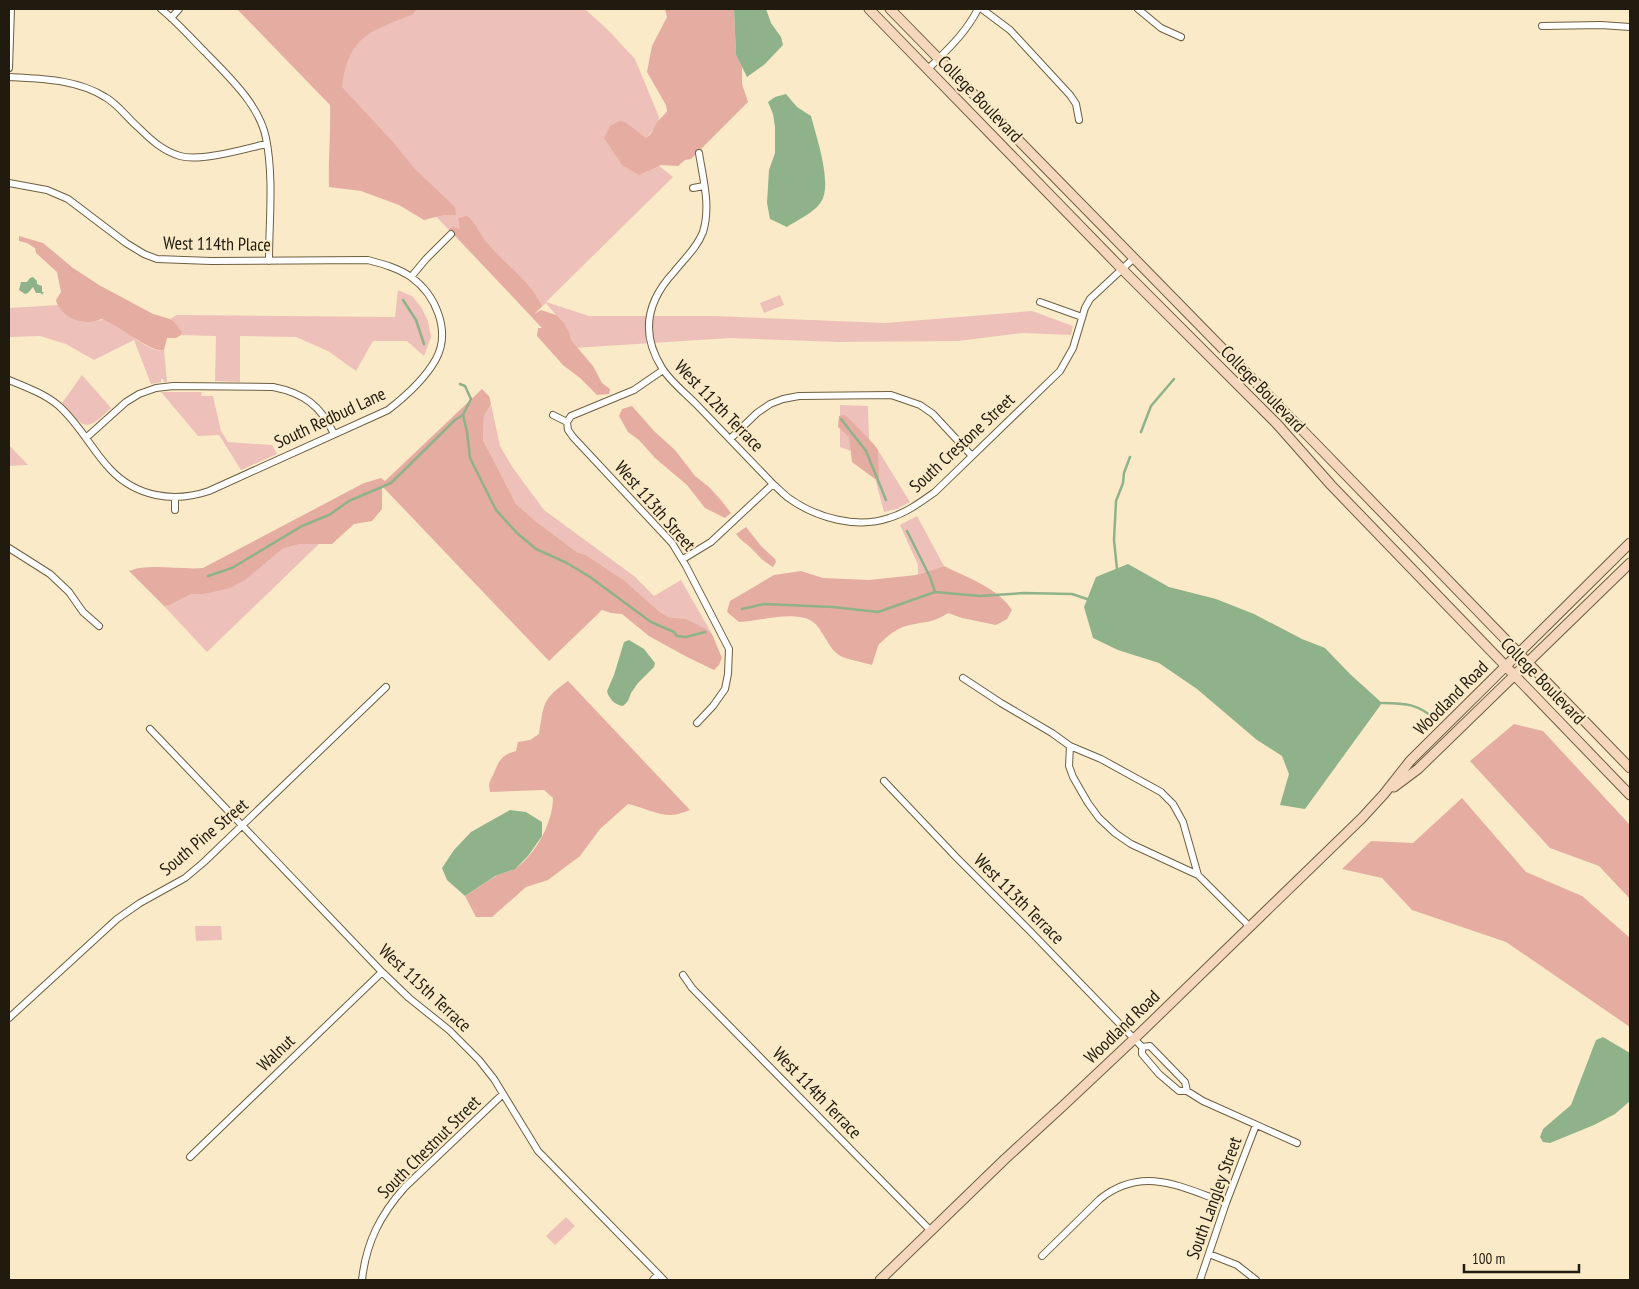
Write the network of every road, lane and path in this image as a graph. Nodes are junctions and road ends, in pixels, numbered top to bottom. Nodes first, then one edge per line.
1 (11, 9) edge
2 (161, 9) edge
3 (179, 9) edge
4 (869, 9) edge
5 (890, 9) edge
6 (980, 9) edge
7 (1138, 9) edge
8 (171, 18) junction
9 (1542, 26) dead end
10 (1630, 27) edge
11 (1181, 37) dead end
12 (938, 59) junction
13 (9, 67) edge
14 (928, 69) junction
15 (9, 77) edge
16 (1079, 120) dead end
17 (266, 144) junction
18 (699, 153) dead end
19 (9, 183) edge
20 (704, 186) junction
21 (693, 188) dead end
22 (451, 234) dead end
23 (1134, 258) junction
24 (268, 261) junction
25 (1122, 269) junction
26 (411, 277) junction
27 (1040, 302) dead end
28 (1082, 317) junction
29 (663, 370) junction
30 (9, 380) edge
31 (552, 415) dead end
32 (567, 422) junction
33 (334, 434) junction
34 (87, 437) junction
35 (730, 439) junction
36 (972, 456) junction
37 (773, 484) junction
38 (175, 498) junction
39 (175, 510) dead end
40 (1630, 543) edge
41 (9, 548) edge
42 (683, 559) junction
43 (1630, 563) edge
44 (99, 626) dead end
45 (1519, 652) junction
46 (1528, 662) junction
47 (1506, 665) junction
48 (1515, 675) junction
49 (963, 678) dead end
50 (386, 687) dead end
51 (698, 723) dead end
52 (150, 729) dead end
53 (1070, 746) junction
54 (1630, 768) edge
55 (884, 781) dead end
56 (1384, 794) junction
57 (1630, 795) edge
58 (244, 825) junction
59 (1198, 875) junction
60 (1250, 927) junction
61 (382, 972) junction
62 (683, 975) dead end
63 (9, 1018) edge
64 (1134, 1038) junction
65 (1142, 1047) junction
66 (1187, 1091) junction
67 (503, 1094) junction
68 (1256, 1125) junction
69 (1297, 1143) dead end
70 (190, 1157) dead end
71 (1226, 1203) junction
72 (930, 1231) junction
73 (1209, 1254) junction
74 (1042, 1256) dead end
75 (658, 1274) junction
76 (362, 1280) edge
77 (653, 1280) edge
78 (664, 1280) edge
79 (880, 1280) edge
80 (1200, 1280) edge
81 (1256, 1280) edge

1 - 13 street
2 - 8 street
3 - 8 street
4 - 14 main road, College Boulevard
5 - 12 main road, College Boulevard
6 - 12 street
6 - 16 street
7 - 11 street
8 - 17 street
9 - 10 street
12 - 14 street
12 - 23 main road, College Boulevard
14 - 25 main road, College Boulevard
15 - 17 street
17 - 24 street
18 - 20 street, West 112th Terrace
19 - 24 street, West 114th Place
20 - 21 street
20 - 29 street, West 112th Terrace
22 - 26 street
23 - 25 street, South Crestone Street
23 - 45 main road, College Boulevard
24 - 26 street, West 114th Place
25 - 28 street, South Crestone Street
25 - 47 main road, College Boulevard
26 - 33 street, South Redbud Lane
27 - 28 street
28 - 36 street, South Crestone Street
29 - 32 street
29 - 35 street, West 112th Terrace
30 - 34 street
31 - 32 street
32 - 42 street, West 113th Street
33 - 34 street
33 - 38 street, South Redbud Lane
34 - 38 street
35 - 36 street
35 - 37 street, West 112th Terrace
36 - 37 street, South Crestone Street
37 - 42 street
38 - 39 street
40 - 45 main road, Woodland Road
41 - 44 street
42 - 51 street, West 113th Street
43 - 46 main road, Woodland Road
45 - 46 main road, College Boulevard
45 - 47 main road, Woodland Road
46 - 48 main road, Woodland Road
46 - 54 main road, College Boulevard
47 - 48 main road, College Boulevard
47 - 56 main road, Woodland Road
48 - 56 main road, Woodland Road
48 - 57 main road, College Boulevard
49 - 53 street
50 - 58 street, South Pine Street
52 - 58 street, West 115th Terrace
53 - 59 street
53 - 59 street
55 - 64 street, West 113th Terrace
56 - 60 main road, Woodland Road
58 - 61 street, West 115th Terrace
58 - 63 street, South Pine Street
59 - 60 street
60 - 64 main road, Woodland Road
61 - 67 street, West 115th Terrace
61 - 70 street, Walnut
62 - 72 street, West 114th Terrace
64 - 65 street, West 113th Terrace
64 - 72 main road, Woodland Road
65 - 66 street
65 - 66 street
66 - 68 street
67 - 75 street, West 115th Terrace
67 - 76 street, South Chestnut Street
68 - 69 street
68 - 71 street, South Langley Street
71 - 73 street, South Langley Street
71 - 74 street
72 - 79 main road, Woodland Road
73 - 80 street, South Langley Street
73 - 81 street
75 - 77 street
75 - 78 street, West 115th Terrace

